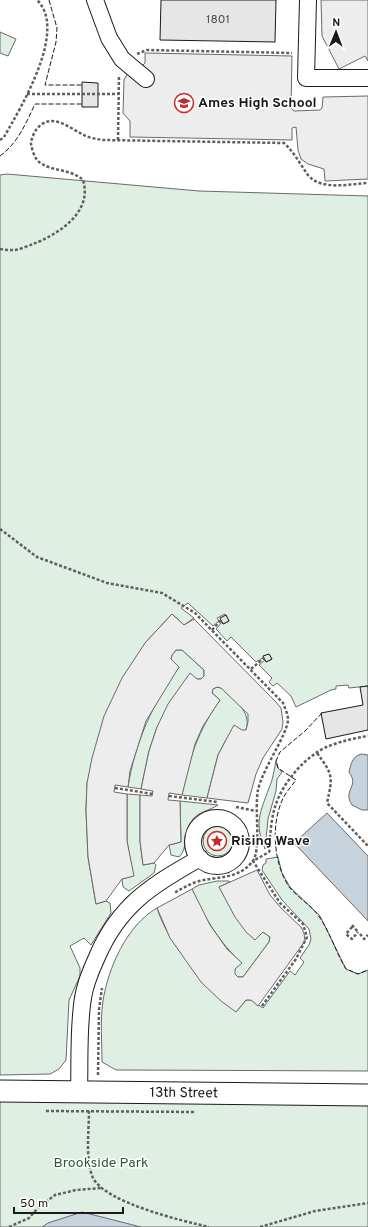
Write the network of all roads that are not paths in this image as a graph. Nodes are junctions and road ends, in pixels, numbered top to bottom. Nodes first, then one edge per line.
1 (95, 0) edge
2 (308, 0) edge
3 (368, 78) edge
4 (146, 79) dead end
5 (200, 858) dead end
6 (0, 1091) edge
7 (79, 1092) junction
8 (368, 1095) edge

1 - 4 lane
2 - 3 lane
5 - 7 lane
6 - 7 main road, 13th Street
7 - 8 main road, 13th Street

